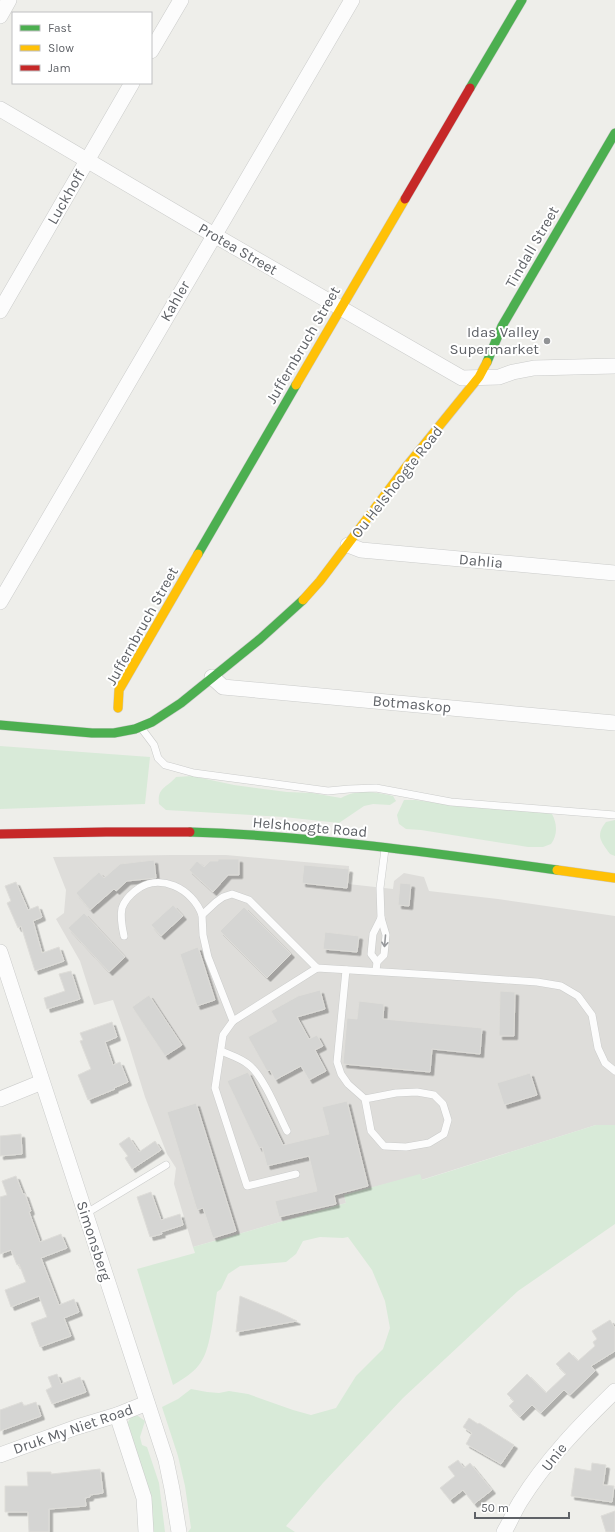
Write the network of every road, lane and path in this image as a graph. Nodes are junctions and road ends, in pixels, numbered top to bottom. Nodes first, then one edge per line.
1 (9, 0) edge
2 (181, 0) edge
3 (352, 0) edge
4 (522, 0) edge
5 (0, 16) edge
6 (152, 49) edge
7 (131, 84) edge
8 (0, 109) edge
9 (615, 133) edge
10 (87, 160) junction
11 (214, 235) junction
12 (341, 307) junction
13 (0, 311) edge
14 (615, 366) edge
15 (479, 378) junction
16 (348, 545) junction
17 (615, 573) edge
18 (0, 602) edge
19 (212, 677) junction
20 (118, 708) dead end
21 (615, 723) edge
22 (0, 725) edge
23 (141, 727) junction
24 (615, 815) edge
25 (0, 834) edge
26 (385, 848) junction
27 (615, 878) edge
28 (202, 915) junction
29 (381, 918) junction
30 (124, 936) dead end
31 (0, 952) edge
32 (377, 962) junction
33 (317, 968) junction
34 (346, 970) junction
35 (376, 971) junction
36 (233, 1021) junction
37 (221, 1051) junction
38 (615, 1071) edge
39 (42, 1082) junction
40 (0, 1099) edge
41 (365, 1099) junction
42 (287, 1131) dead end
43 (166, 1165) dead end
44 (296, 1174) dead end
45 (85, 1214) junction
46 (615, 1391) edge
47 (147, 1403) junction
48 (117, 1414) junction
49 (0, 1455) edge
50 (146, 1532) edge
51 (179, 1532) edge
52 (504, 1532) edge

1 - 5 street
2 - 6 street
3 - 11 street, Kahler
4 - 12 street, Juffernbruch Street
7 - 10 street, Luckhoff
8 - 10 street, Protea Street
9 - 15 street, Tindall Street
10 - 11 street, Protea Street
10 - 13 street, Luckhoff
11 - 12 street, Protea Street
11 - 18 street, Kahler
12 - 15 street, Protea Street
12 - 20 street, Juffernbruch Street
14 - 15 street
15 - 16 street, Ou Helshoogte Road
16 - 17 street, Dahlia
16 - 19 street, Ou Helshoogte Road
19 - 21 street, Botmaskop
19 - 23 street, Ou Helshoogte Road
22 - 23 street, Ou Helshoogte Road
23 - 24 lane
25 - 26 street, Helshoogte Road
26 - 27 street, Helshoogte Road
26 - 29 lane
28 - 30 lane
28 - 33 lane
28 - 36 lane
29 -> 32 lane
29 - 32 lane
31 - 39 street, Simonsberg
32 - 35 lane
33 - 34 lane
33 - 36 lane
34 - 35 lane
34 - 41 lane
35 - 38 lane
36 - 37 lane
37 - 42 lane
37 - 44 lane
39 - 40 street
39 - 45 street, Simonsberg
41 - 41 lane
43 - 45 lane
45 - 47 street, Simonsberg
46 - 52 street, Unie
47 - 48 street, Druk My Niet Road
47 - 51 street, Simonsberg
48 - 49 street, Druk My Niet Road
48 - 50 street

